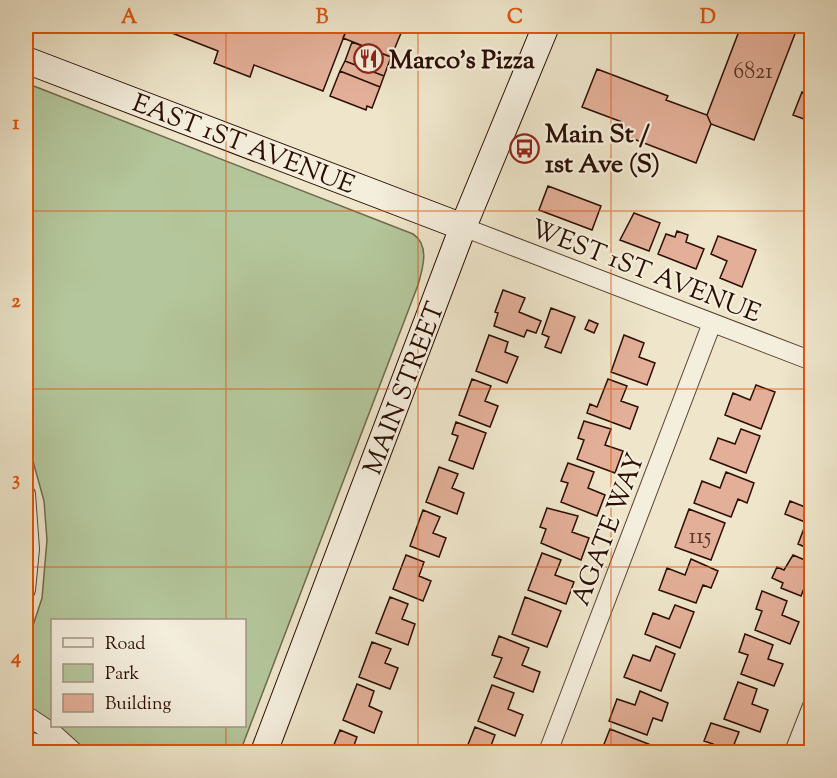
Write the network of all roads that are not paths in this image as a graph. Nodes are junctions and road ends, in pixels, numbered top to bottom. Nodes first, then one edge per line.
1 (546, 26) edge
2 (26, 60) edge
3 (463, 227) junction
4 (712, 323) junction
5 (812, 361) edge
6 (26, 494) edge
7 (26, 590) edge
8 (812, 706) edge
9 (26, 715) edge
10 (26, 741) edge
11 (72, 751) edge
12 (264, 753) edge
13 (549, 753) edge
14 (794, 753) edge

1 - 3 main road, MAIN STREET
2 - 3 main road, EAST 1ST AVENUE
3 - 4 street, WEST 1ST AVENUE
3 - 12 main road, MAIN STREET
4 - 5 street, WEST 1ST AVENUE
4 - 13 street, AGATE WAY
6 - 7 street
8 - 14 street
9 - 11 street
10 - 11 street

